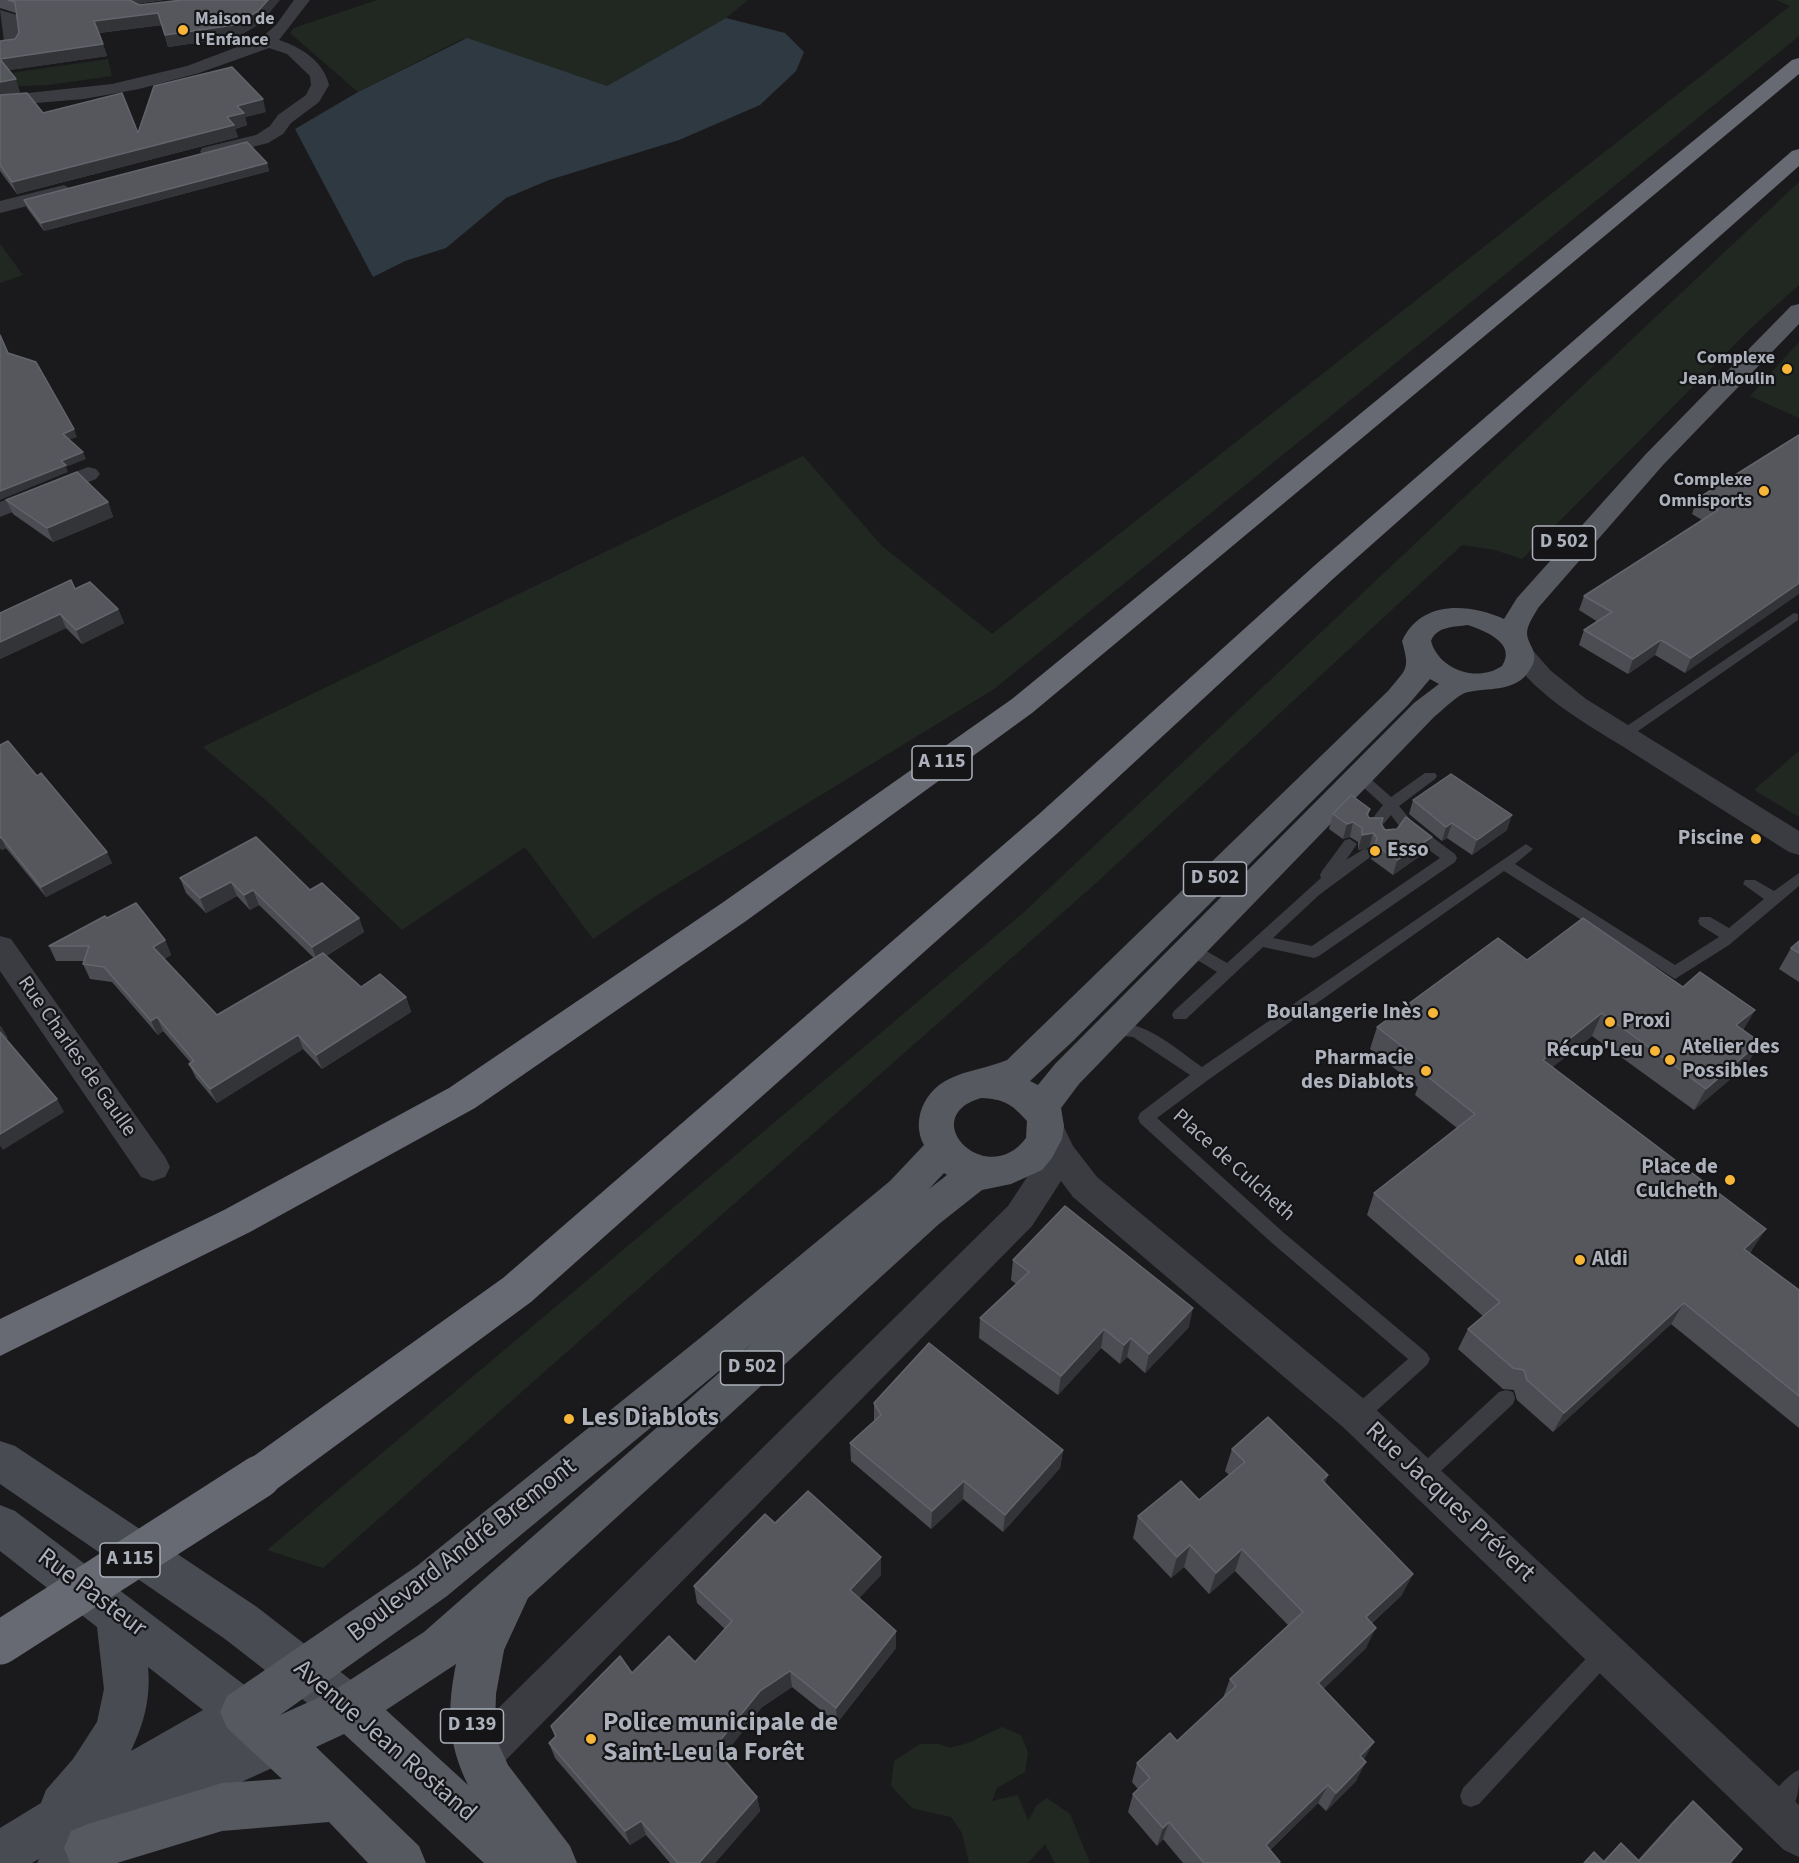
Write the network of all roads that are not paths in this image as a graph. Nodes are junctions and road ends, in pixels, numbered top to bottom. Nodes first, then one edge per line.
1 (302, 0) edge
2 (5, 17) edge
3 (267, 42) junction
4 (8, 49) edge
5 (1799, 64) edge
6 (0, 101) edge
7 (1799, 155) edge
8 (192, 157) edge
9 (81, 186) edge
10 (0, 207) edge
11 (1799, 311) edge
12 (1654, 460) junction
13 (88, 474) dead end
14 (0, 510) edge
15 (1470, 616) junction
16 (1794, 617) dead end
17 (1517, 645) junction
18 (1422, 660) junction
19 (1503, 679) junction
20 (1461, 682) junction
21 (1577, 705) junction
22 (1623, 735) junction
23 (1359, 776) junction
24 (1430, 776) dead end
25 (1396, 811) junction
26 (1372, 828) edge
27 (1391, 831) edge
28 (1350, 844) dead end
29 (1799, 845) edge
30 (1526, 849) dead end
31 (1364, 854) edge
32 (1504, 864) junction
33 (1799, 878) edge
34 (1749, 885) dead end
35 (1314, 891) junction
36 (1776, 899) junction
37 (1705, 921) dead end
38 (1730, 936) junction
39 (1260, 941) junction
40 (0, 946) edge
41 (1189, 948) junction
42 (1228, 971) junction
43 (1180, 1015) dead end
44 (1110, 1030) junction
45 (1202, 1075) junction
46 (992, 1082) junction
47 (1044, 1118) junction
48 (943, 1149) junction
49 (153, 1167) dead end
50 (998, 1171) junction
51 (1047, 1175) junction
52 (1085, 1187) junction
53 (0, 1338) edge
54 (1506, 1398) dead end
55 (1357, 1416) junction
56 (0, 1460) edge
57 (1422, 1476) junction
58 (0, 1525) edge
59 (521, 1575) junction
60 (116, 1612) junction
61 (0, 1643) edge
62 (1606, 1652) junction
63 (306, 1671) junction
64 (350, 1707) junction
65 (243, 1712) junction
66 (278, 1742) junction
67 (480, 1756) junction
68 (1799, 1781) edge
69 (1471, 1796) dead end
70 (338, 1798) junction
71 (1787, 1823) edge
72 (63, 1847) edge
73 (0, 1856) edge
74 (402, 1863) edge
75 (519, 1863) edge
76 (553, 1863) edge

1 - 3 street
2 - 4 street
3 - 6 street
3 - 8 street
5 - 53 highway, A 115
7 - 61 highway, A 115, bridge
9 - 10 street
11 - 12 main road, D 502
12 - 15 main road, D 502
12 - 17 main road, D 502
13 - 14 street
15 - 17 main road
15 - 18 main road
16 - 22 lane
17 - 19 main road
17 - 21 street
18 - 20 main road
18 - 46 main road, D 502
19 - 20 main road
19 - 21 street
20 - 23 main road, D 502
21 - 22 street
22 - 29 street
23 - 25 lane
23 - 41 main road, D 502
24 - 25 lane
25 - 26 lane
25 - 27 lane
25 - 39 lane
28 - 35 lane
30 - 32 lane, Place de Culcheth
31 - 35 lane
32 - 38 lane
32 - 45 lane, Place de Culcheth
33 - 36 lane
34 - 36 lane
35 - 39 lane
36 - 38 lane
37 - 38 lane
39 - 42 lane
40 - 49 street, Rue Charles de Gaulle
41 - 42 lane
41 - 44 main road, D 502
42 - 43 lane
44 - 45 lane
44 - 47 main road, D 502
45 - 55 lane, Place de Culcheth
46 - 47 main road
46 - 48 main road
47 - 50 main road
47 - 52 street, Rue Jacques Prévert
48 - 50 main road
48 - 63 main road, Boulevard André Bremont / D 502
50 - 51 street, Rue Jacques Prévert
50 - 59 main road, Boulevard André Bremont / D 502
51 - 52 street, Rue Jacques Prévert
51 - 67 street
52 - 55 street, Rue Jacques Prévert
54 - 57 lane
55 - 57 street, Rue Jacques Prévert
56 - 63 street, Avenue Jean Rostand
57 - 62 street, Rue Jacques Prévert
58 - 60 street, Rue Pasteur
59 - 64 main road, Boulevard André Bremont / D 502
59 - 67 main road, Avenue Jean Rostand / D 139
60 - 65 street, Rue Pasteur
60 - 72 street
62 - 69 lane
62 - 71 street, Rue Jacques Prévert
63 - 64 street, Avenue Jean Rostand
63 - 65 main road, Boulevard André Bremont / D 502
64 - 66 main road, Boulevard André Bremont / D 502
64 - 75 main road, Avenue Jean Rostand
65 - 66 main road
65 - 72 street, Boulevard André Bremont / D 502
66 - 70 main road
66 - 72 street, Boulevard André Bremont / D 502
67 - 76 main road, Avenue Jean Rostand / D 139
68 - 71 lane
70 - 72 main road
70 - 74 main road
72 - 73 street, Boulevard André Bremont / D 502

